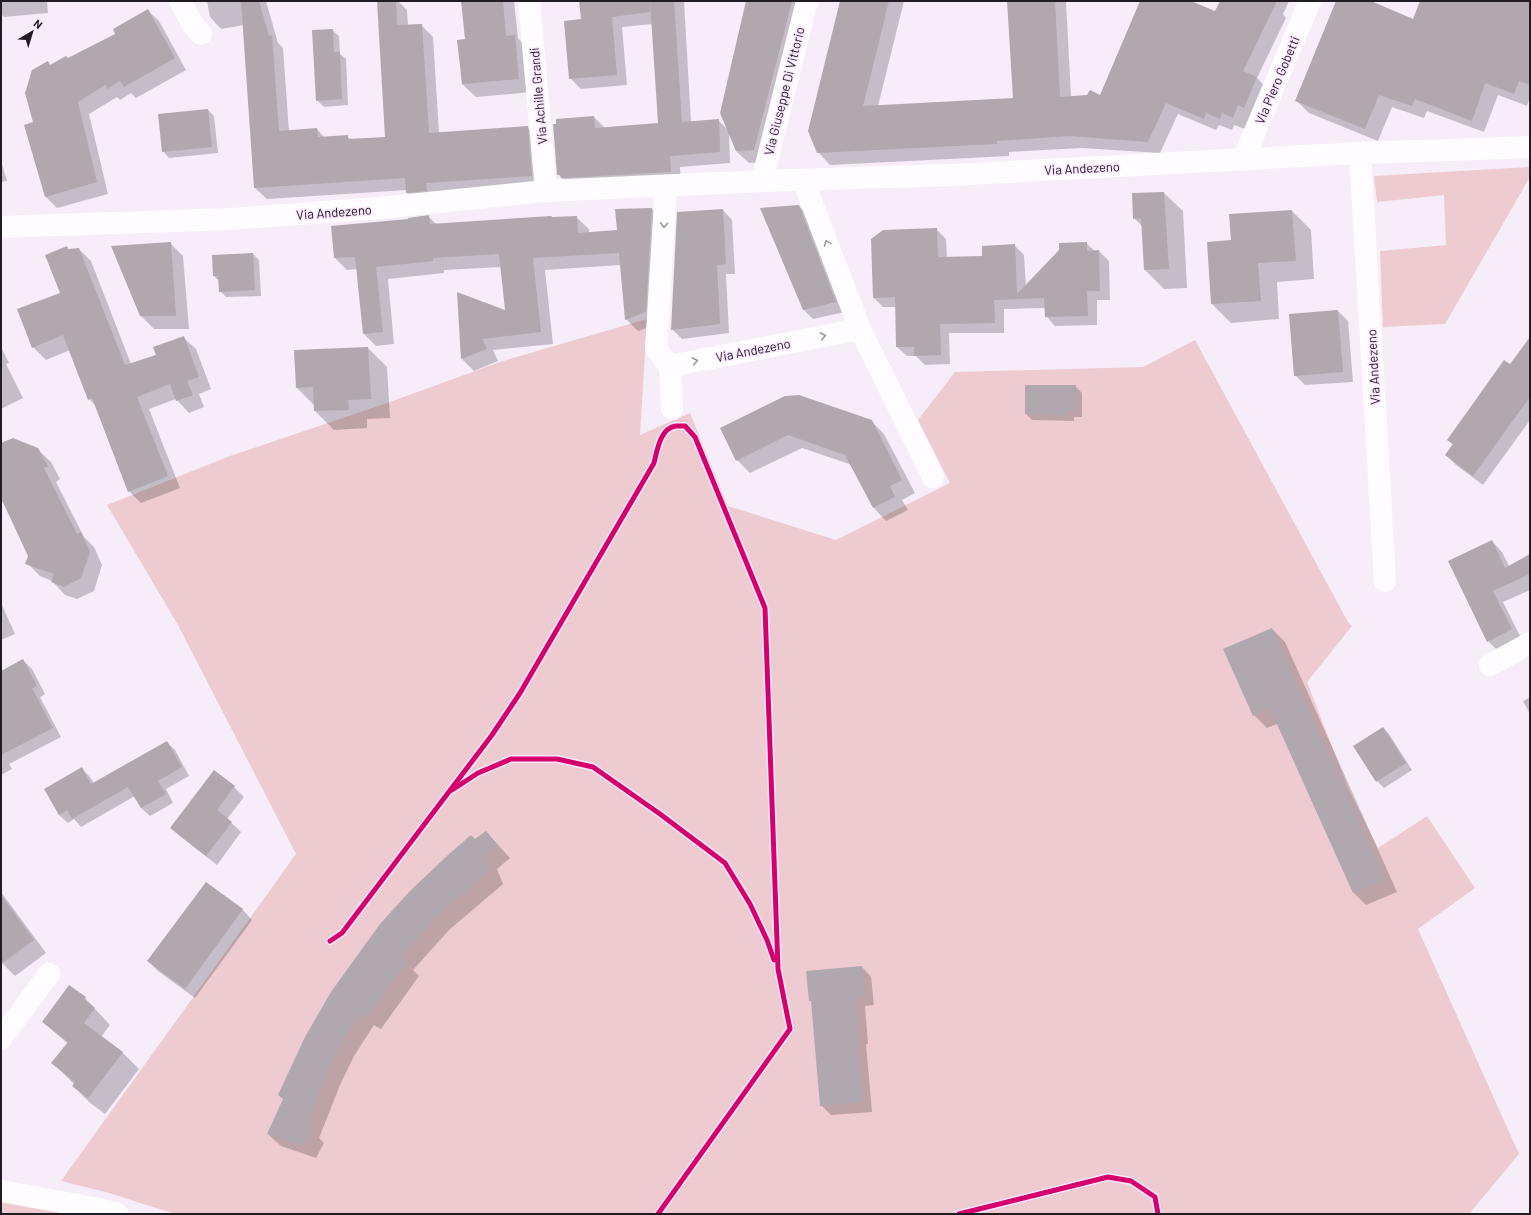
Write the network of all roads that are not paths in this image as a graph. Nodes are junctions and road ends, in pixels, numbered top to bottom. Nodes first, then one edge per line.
1 (180, 1) edge
2 (529, 1) edge
3 (806, 1) edge
4 (1310, 1) edge
5 (201, 34) dead end
6 (1530, 147) edge
7 (1360, 153) junction
8 (1243, 160) junction
9 (803, 180) junction
10 (762, 181) junction
11 (666, 186) junction
12 (546, 191) junction
13 (1, 227) edge
14 (860, 329) junction
15 (670, 366) junction
16 (672, 409) dead end
17 (933, 477) dead end
18 (1385, 581) dead end
19 (1530, 643) edge
20 (1490, 665) dead end
21 (49, 974) dead end
22 (1, 1039) edge
23 (1, 1191) edge
24 (117, 1214) edge

1 - 5 street
2 - 12 street, Via Achille Grandi
3 - 10 street, Via Giuseppe Di Vittorio
4 - 8 street, Via Piero Gobetti
6 - 7 street, Via Andezeno
7 - 8 street, Via Andezeno
7 - 18 street, Via Andezeno
8 - 9 street, Via Andezeno
9 - 10 street, Via Andezeno
14 -> 9 street
10 - 11 street, Via Andezeno
11 - 12 street, Via Andezeno
11 -> 15 street
12 - 13 street, Via Andezeno
15 -> 14 street, Via Andezeno
14 - 17 street
15 - 16 street
19 - 20 street
21 - 22 street
23 - 24 street

